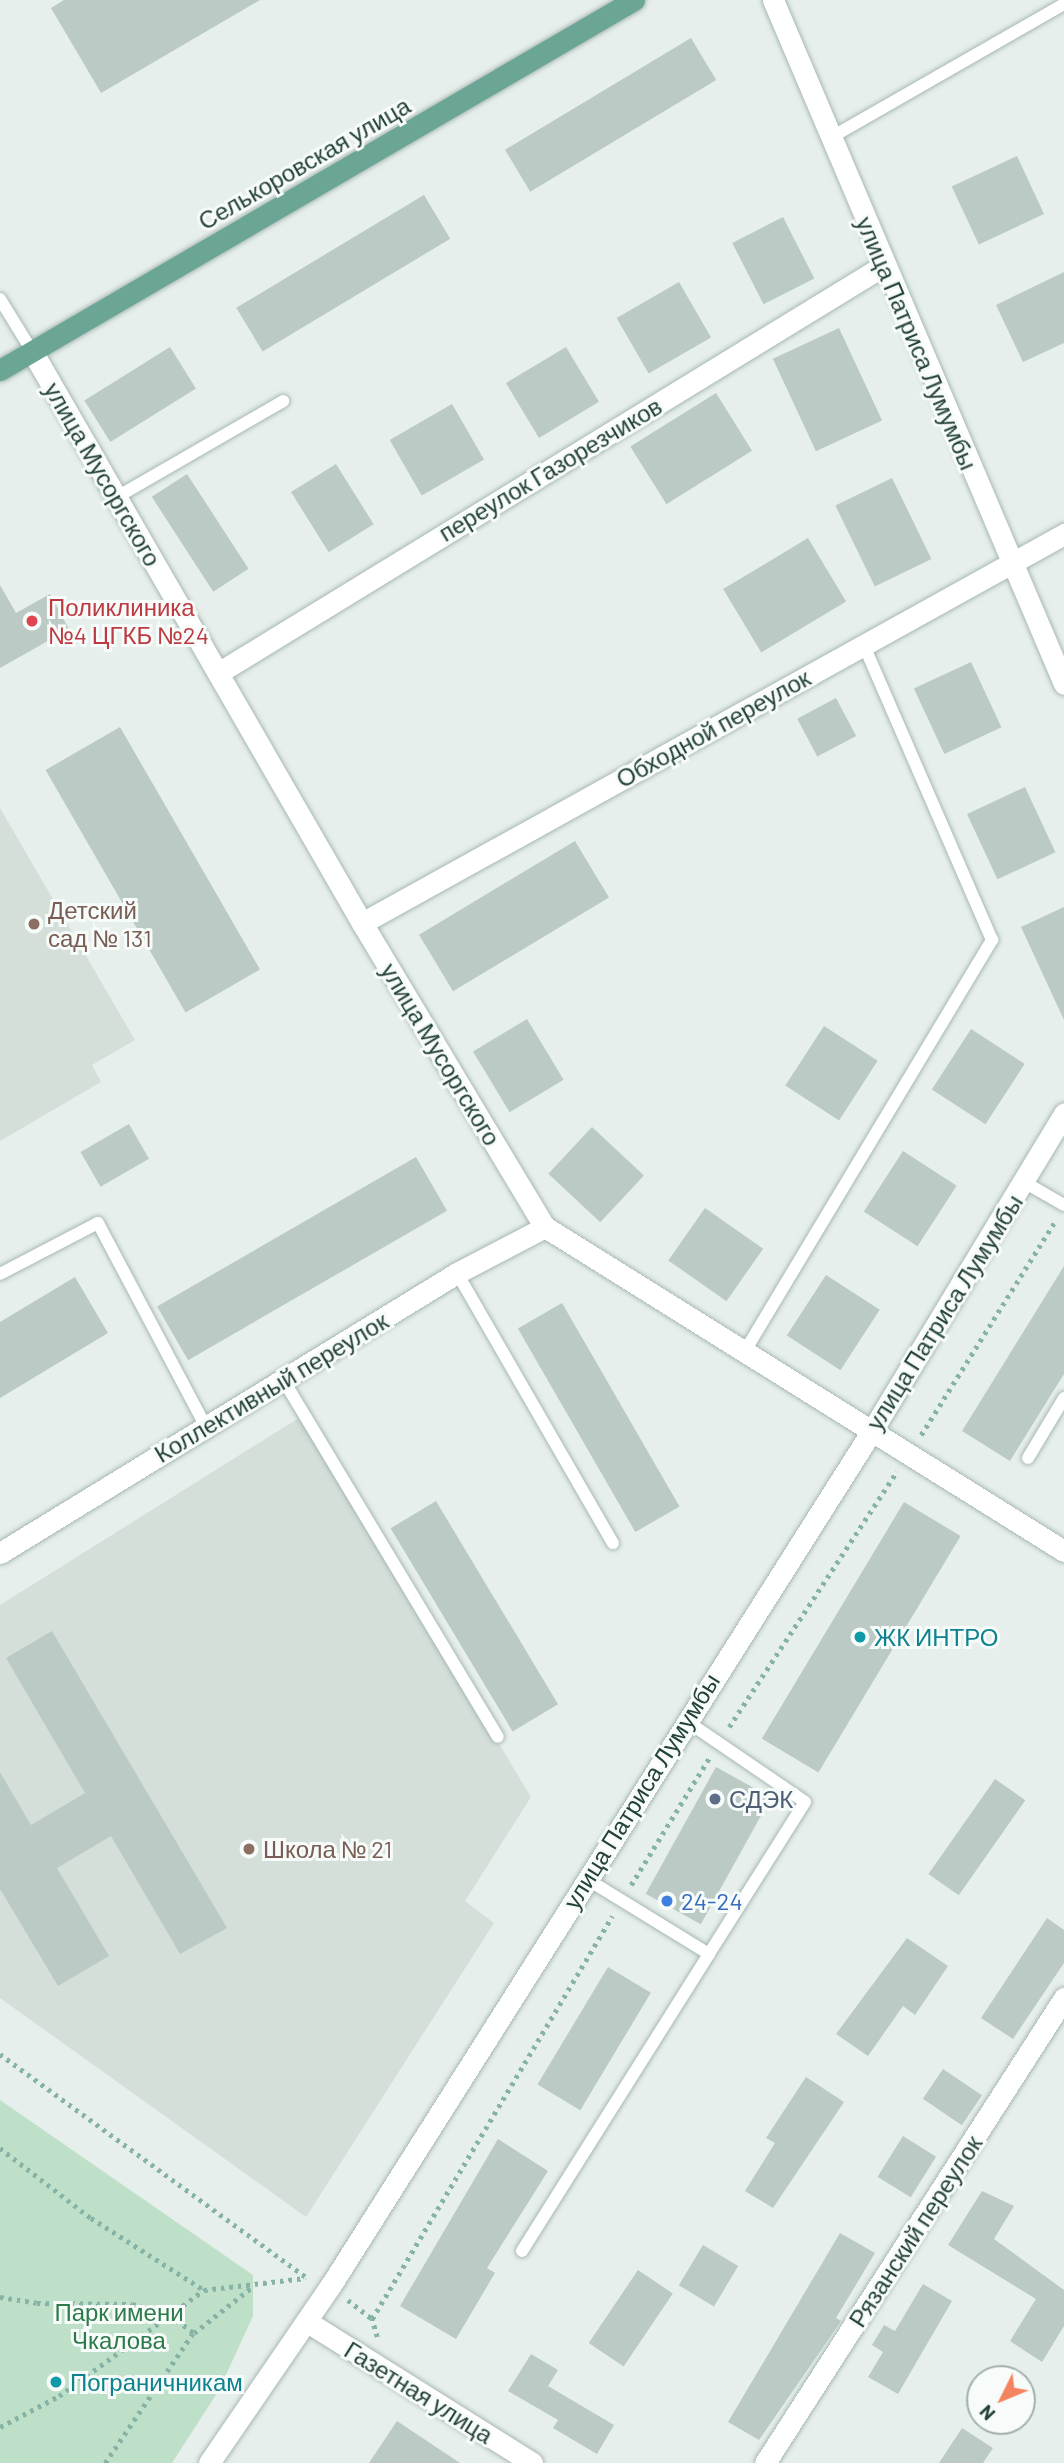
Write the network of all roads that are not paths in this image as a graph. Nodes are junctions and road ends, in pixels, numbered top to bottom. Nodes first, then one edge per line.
1 (634, 0) edge
2 (773, 0) edge
3 (1064, 4) edge
4 (830, 138) junction
5 (883, 266) junction
6 (0, 299) edge
7 (32, 351) junction
8 (0, 370) edge
9 (282, 401) dead end
10 (117, 497) junction
11 (1064, 534) edge
12 (1012, 566) junction
13 (864, 645) junction
14 (218, 673) junction
15 (1064, 684) edge
16 (362, 923) junction
17 (1064, 1113) edge
18 (1024, 1182) junction
19 (1064, 1206) edge
20 (545, 1227) junction
21 (457, 1273) junction
22 (0, 1274) edge
23 (745, 1350) junction
24 (284, 1381) junction
25 (1064, 1398) edge
26 (206, 1427) junction
27 (873, 1429) junction
28 (1028, 1458) dead end
29 (613, 1543) dead end
30 (1064, 1551) edge
31 (0, 1553) edge
32 (685, 1720) junction
33 (498, 1737) dead end
34 (585, 1878) junction
35 (709, 1954) junction
36 (1064, 1998) edge
37 (522, 2251) dead end
38 (306, 2321) junction
39 (209, 2463) edge
40 (532, 2463) edge
41 (765, 2463) edge

1 - 7 main road, Селькоровская улица
2 - 4 street, улица Патриса Лумумбы
3 - 4 lane
4 - 5 street, улица Патриса Лумумбы
5 - 12 street, улица Патриса Лумумбы
5 - 14 street, переулок Газорезчиков
6 - 7 lane
7 - 8 main road, Селькоровская улица
7 - 10 street, улица Мусоргского
9 - 10 lane
10 - 14 street, улица Мусоргского
11 - 12 street, Обходной переулок
12 - 13 street, Обходной переулок
12 - 15 street, улица Патриса Лумумбы
13 - 16 street, Обходной переулок
13 - 23 lane
14 - 16 street, улица Мусоргского
16 - 20 street, улица Мусоргского
17 - 18 street, улица Патриса Лумумбы
18 - 19 lane
18 - 27 street, улица Патриса Лумумбы
20 - 21 street, Коллективный переулок
20 - 23 street, улица Мусоргского
21 - 24 street, Коллективный переулок
21 - 29 lane
22 - 26 lane
23 - 27 street, улица Мусоргского
24 - 26 street, Коллективный переулок
24 - 33 lane
25 - 28 lane
26 - 31 street, Коллективный переулок
27 - 30 street, улица Мусоргского
27 - 32 street, улица Патриса Лумумбы
32 - 34 street, улица Патриса Лумумбы
32 - 35 lane
34 - 35 lane
34 - 38 street, улица Патриса Лумумбы
35 - 37 lane
36 - 41 street, Рязанский переулок
38 - 39 street, улица Патриса Лумумбы
38 - 40 street, Газетная улица

